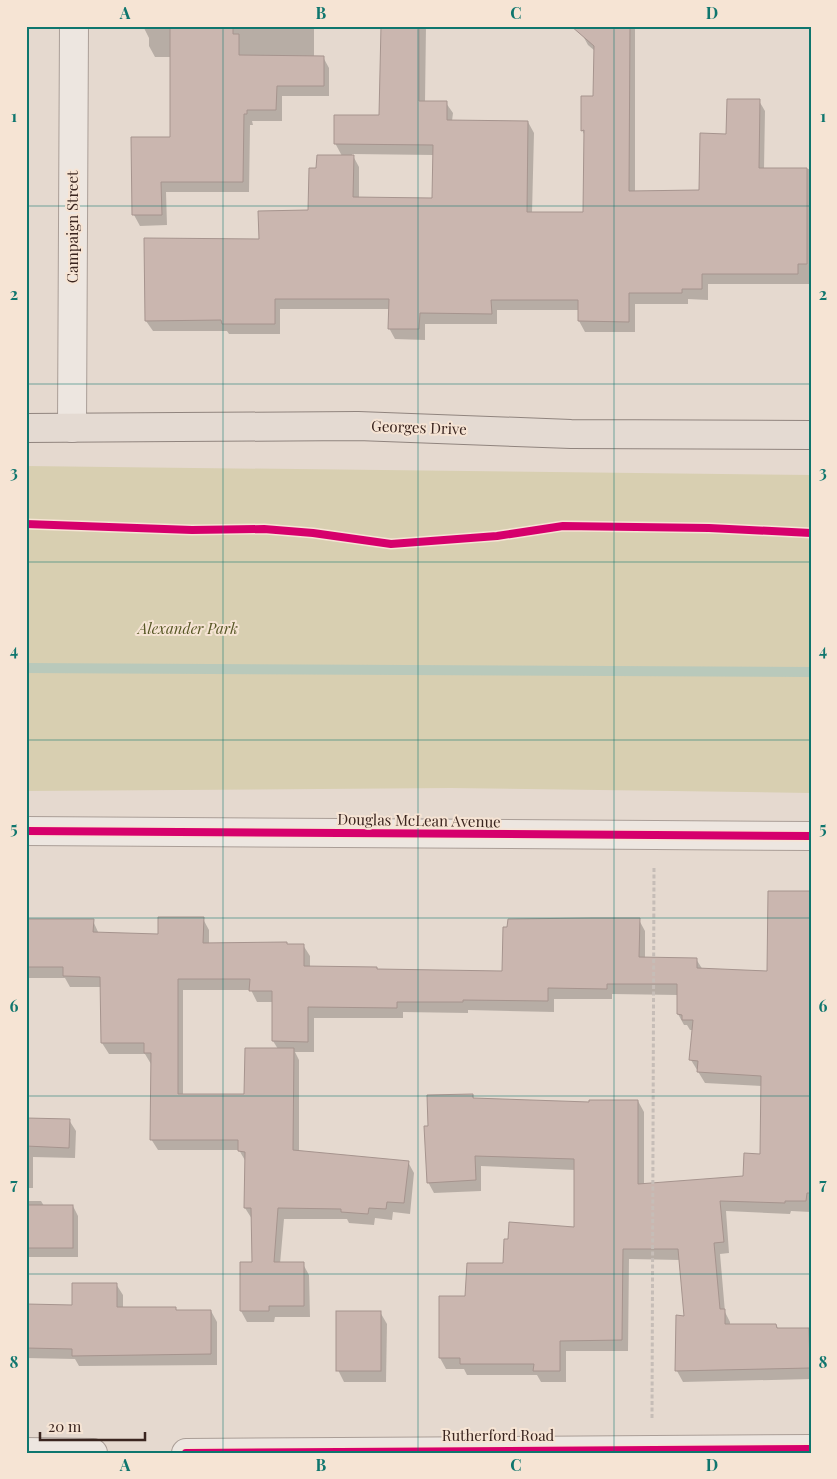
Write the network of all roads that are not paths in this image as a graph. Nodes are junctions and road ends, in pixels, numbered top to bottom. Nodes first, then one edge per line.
1 (74, 26) edge
2 (26, 428) edge
3 (72, 428) junction
4 (811, 434) edge
5 (26, 832) edge
6 (811, 836) edge
7 (811, 1448) edge
8 (26, 1452) edge
9 (93, 1453) edge
10 (186, 1453) edge

1 - 3 street, Campaign Street
2 - 3 main road, Georges Drive
3 - 4 main road, Georges Drive
5 - 6 street, Douglas McLean Avenue
7 - 10 street, Rutherford Road
8 - 9 street

